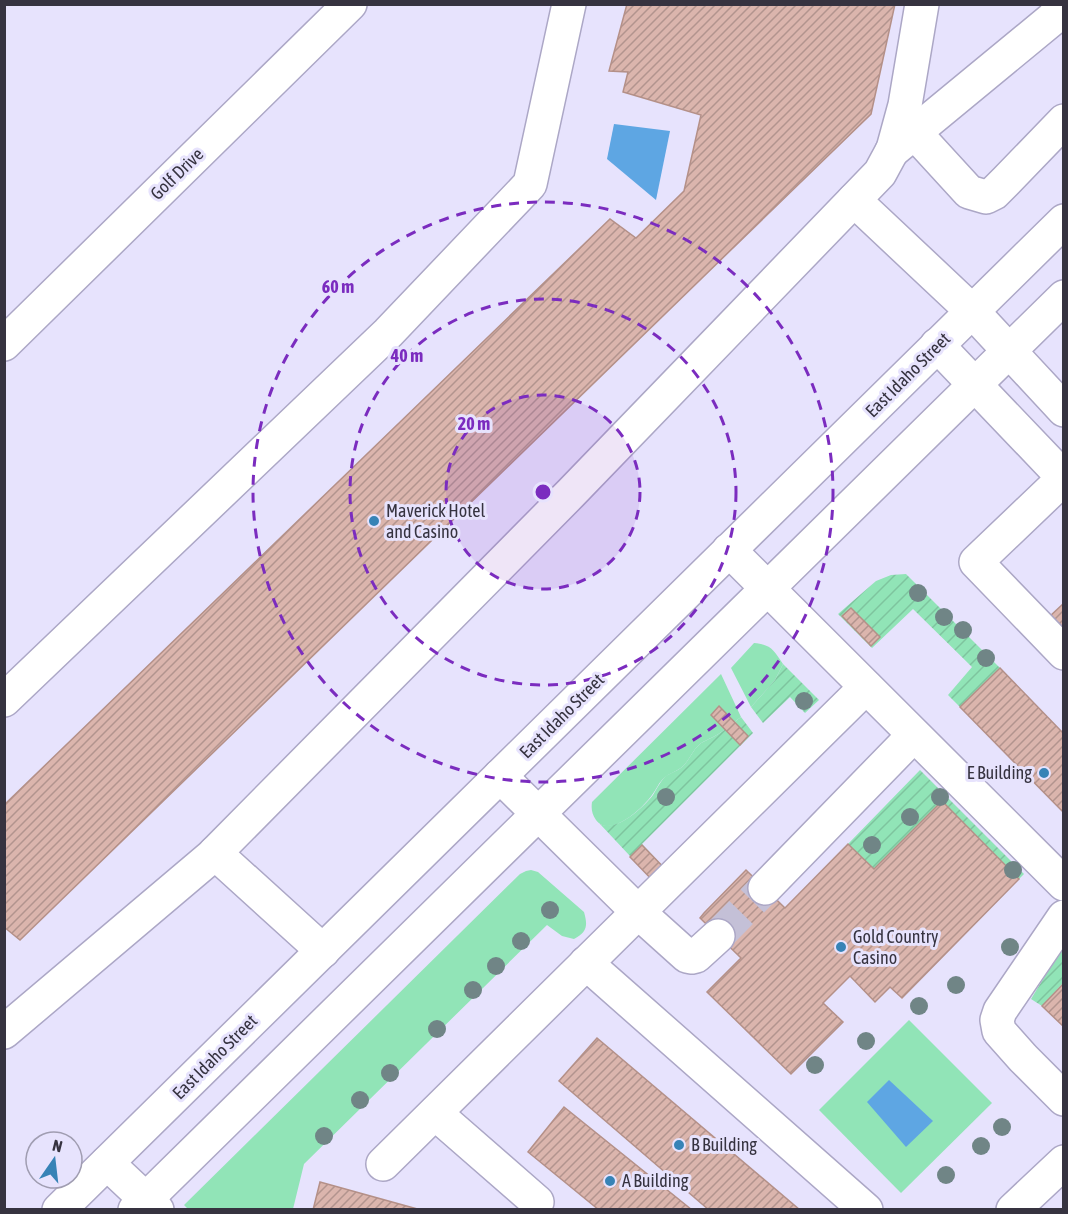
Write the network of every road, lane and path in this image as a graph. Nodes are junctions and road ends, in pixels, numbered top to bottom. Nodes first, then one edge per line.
1 (350, 4) edge
2 (569, 4) edge
3 (922, 4) edge
4 (1058, 4) edge
5 (1064, 121) edge
6 (903, 142) junction
7 (854, 200) junction
8 (1064, 221) edge
9 (1064, 297) edge
10 (972, 311) junction
11 (4, 344) edge
12 (937, 345) junction
13 (1009, 350) junction
14 (975, 384) junction
15 (1064, 410) edge
16 (1064, 478) edge
17 (729, 550) junction
18 (767, 588) junction
19 (1064, 653) edge
20 (866, 687) junction
21 (4, 700) edge
22 (914, 735) junction
23 (500, 776) junction
24 (538, 813) junction
25 (215, 853) junction
26 (1064, 884) edge
27 (765, 888) tunnel mouth
28 (638, 912) junction
29 (1064, 917) edge
30 (718, 936) tunnel mouth
31 (323, 951) junction
32 (586, 963) junction
33 (4, 1032) edge
34 (1064, 1099) edge
35 (435, 1113) junction
36 (1064, 1162) edge
37 (107, 1163) junction
38 (383, 1164) dead end
39 (537, 1202) dead end
40 (146, 1206) edge
41 (58, 1209) edge
42 (866, 1209) edge
43 (1013, 1209) edge

1 - 11 main road, Golf Drive
2 - 21 main road
3 - 6 main road
4 - 6 main road
5 - 6 main road
6 - 7 main road
7 - 10 main road
7 - 25 main road
8 - 10 main road, East Idaho Street
9 - 13 main road
10 - 12 main road, East Idaho Street
10 - 13 main road
12 - 14 main road
12 - 17 main road, East Idaho Street
13 - 14 main road
13 - 15 main road
14 - 16 main road
14 - 18 main road
16 - 19 main road
17 - 18 main road
17 - 23 main road, East Idaho Street
18 - 20 main road
18 - 24 main road
20 - 22 main road
20 - 28 main road
22 - 26 main road
22 - 27 main road
23 - 24 main road
23 - 31 main road, East Idaho Street
24 - 28 main road
24 - 40 main road
25 - 31 main road
25 - 33 main road
28 - 30 main road
28 - 32 main road
29 - 34 main road
31 - 37 main road, East Idaho Street
32 - 35 main road
32 - 42 main road
35 - 38 main road
35 - 39 main road
36 - 43 main road
37 - 40 main road
37 - 41 main road, East Idaho Street

